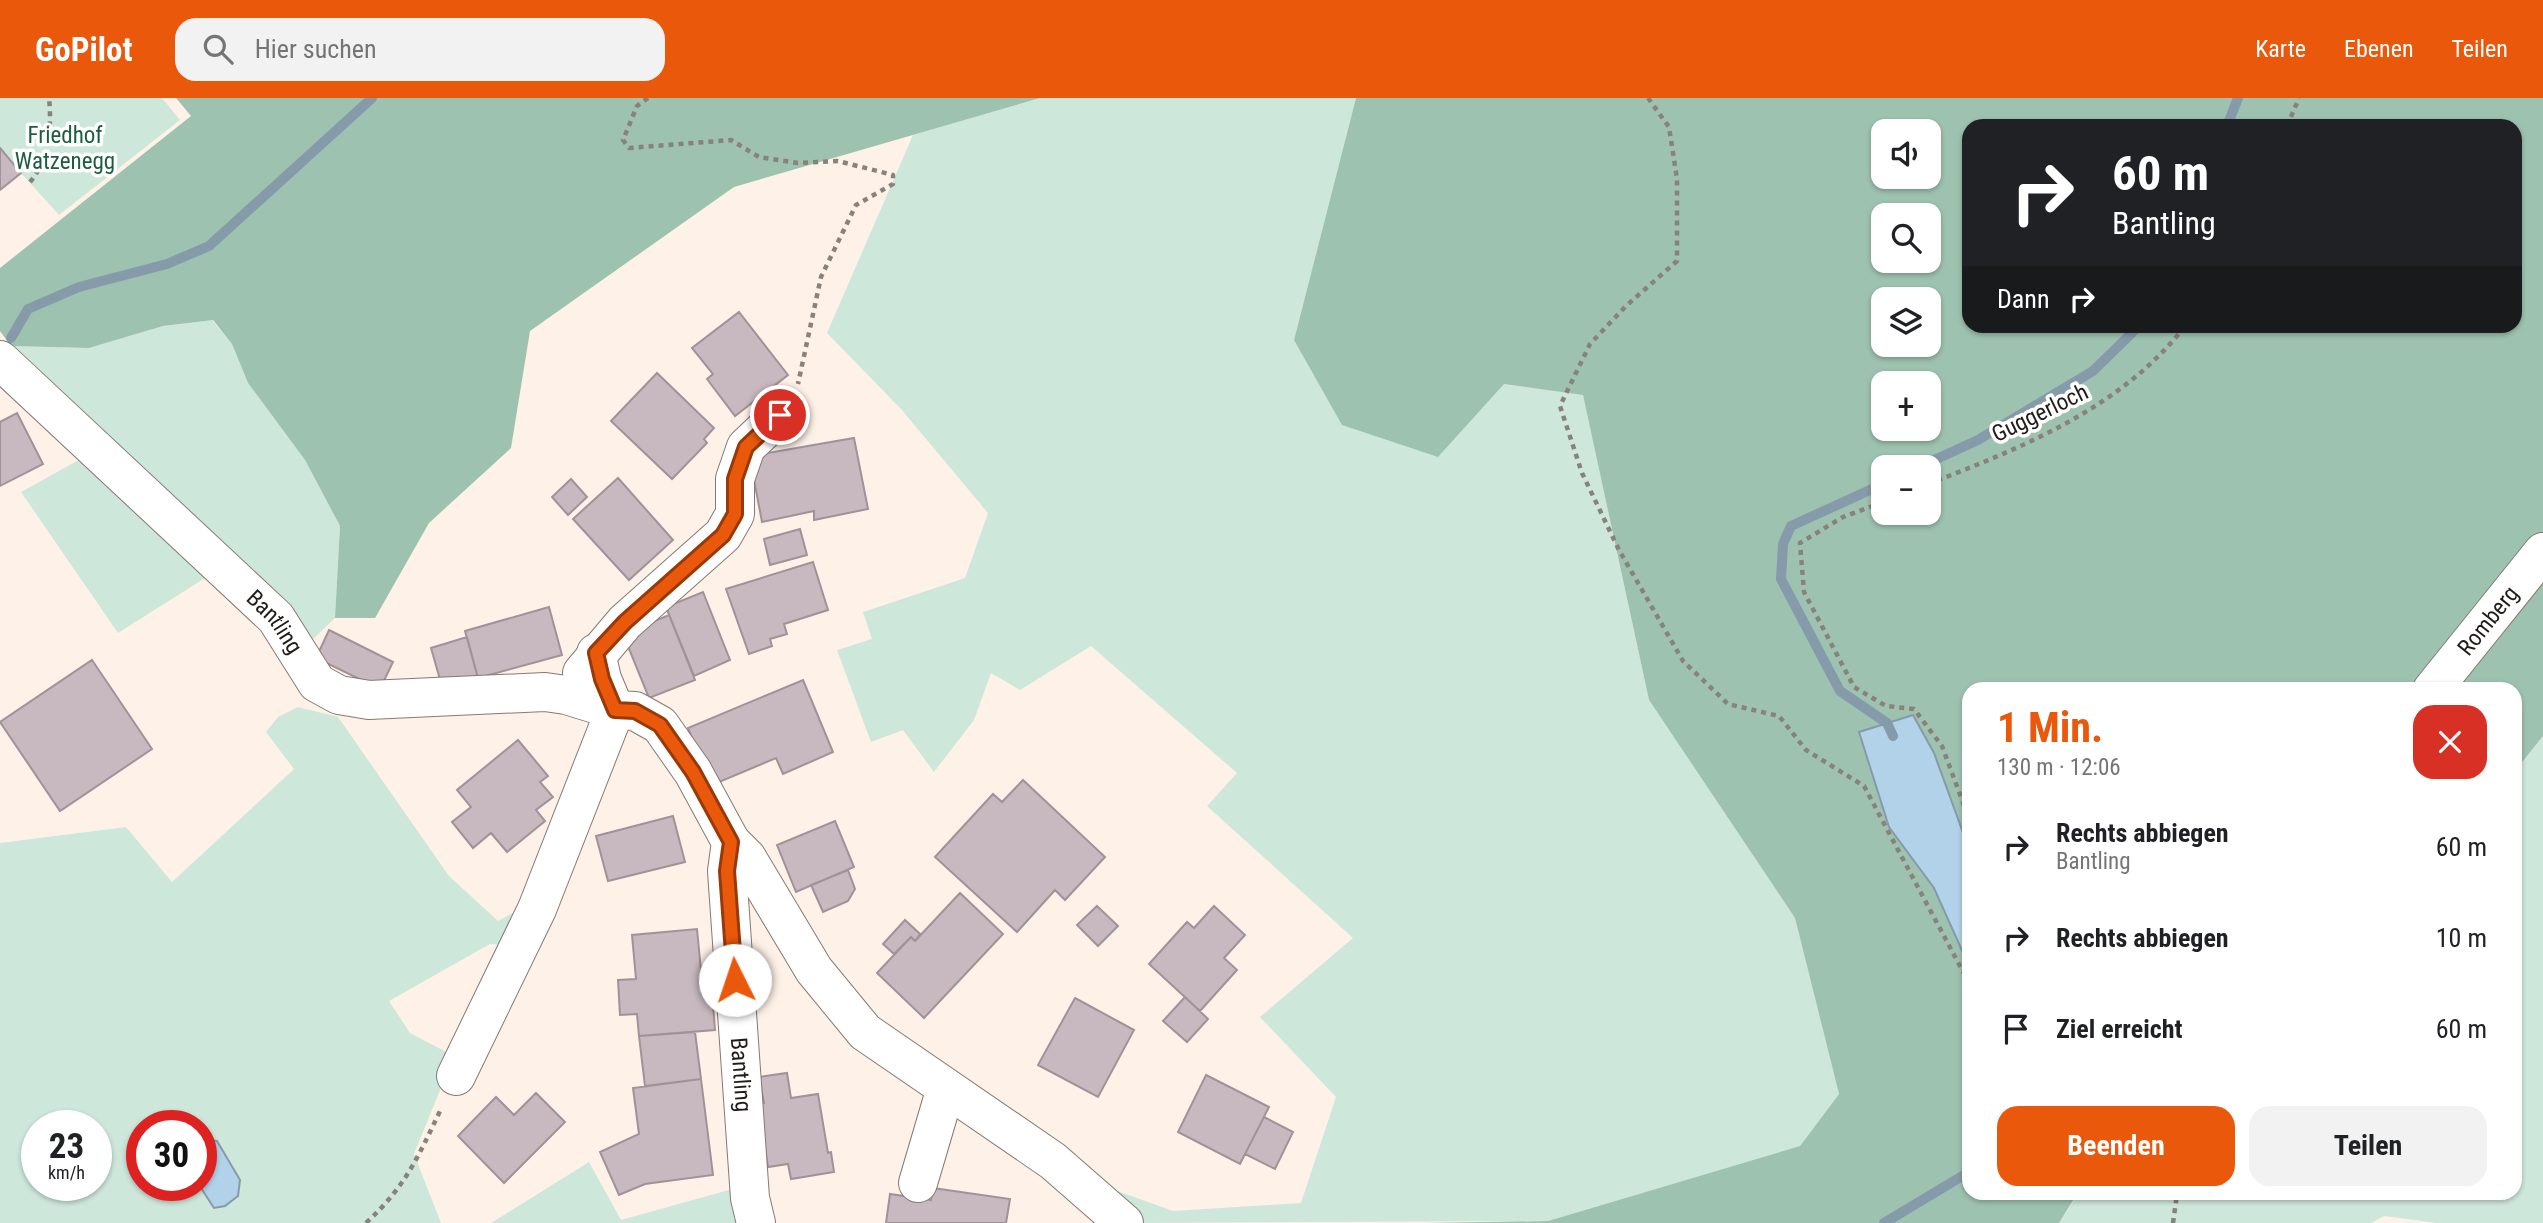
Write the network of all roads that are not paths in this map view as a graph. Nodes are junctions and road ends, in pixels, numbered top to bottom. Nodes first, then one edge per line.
1 (0, 360) edge
2 (780, 415) road end
3 (2543, 552) edge
4 (596, 653) junction
5 (2438, 682) edge
6 (566, 695) junction
7 (615, 710) junction
8 (731, 842) junction
9 (456, 1076) road end
10 (946, 1088) junction
11 (918, 1184) dead end
12 (756, 1223) edge
13 (1124, 1223) edge

1 - 6 street, Bantling
2 - 4 street
3 - 5 street, Romberg
4 - 6 street
4 - 7 street
6 - 7 street, Bantling
7 - 8 street, Bantling
7 - 9 street
8 - 10 street, Bantling
8 - 12 street, Bantling
10 - 11 street
10 - 13 street, Bantling

